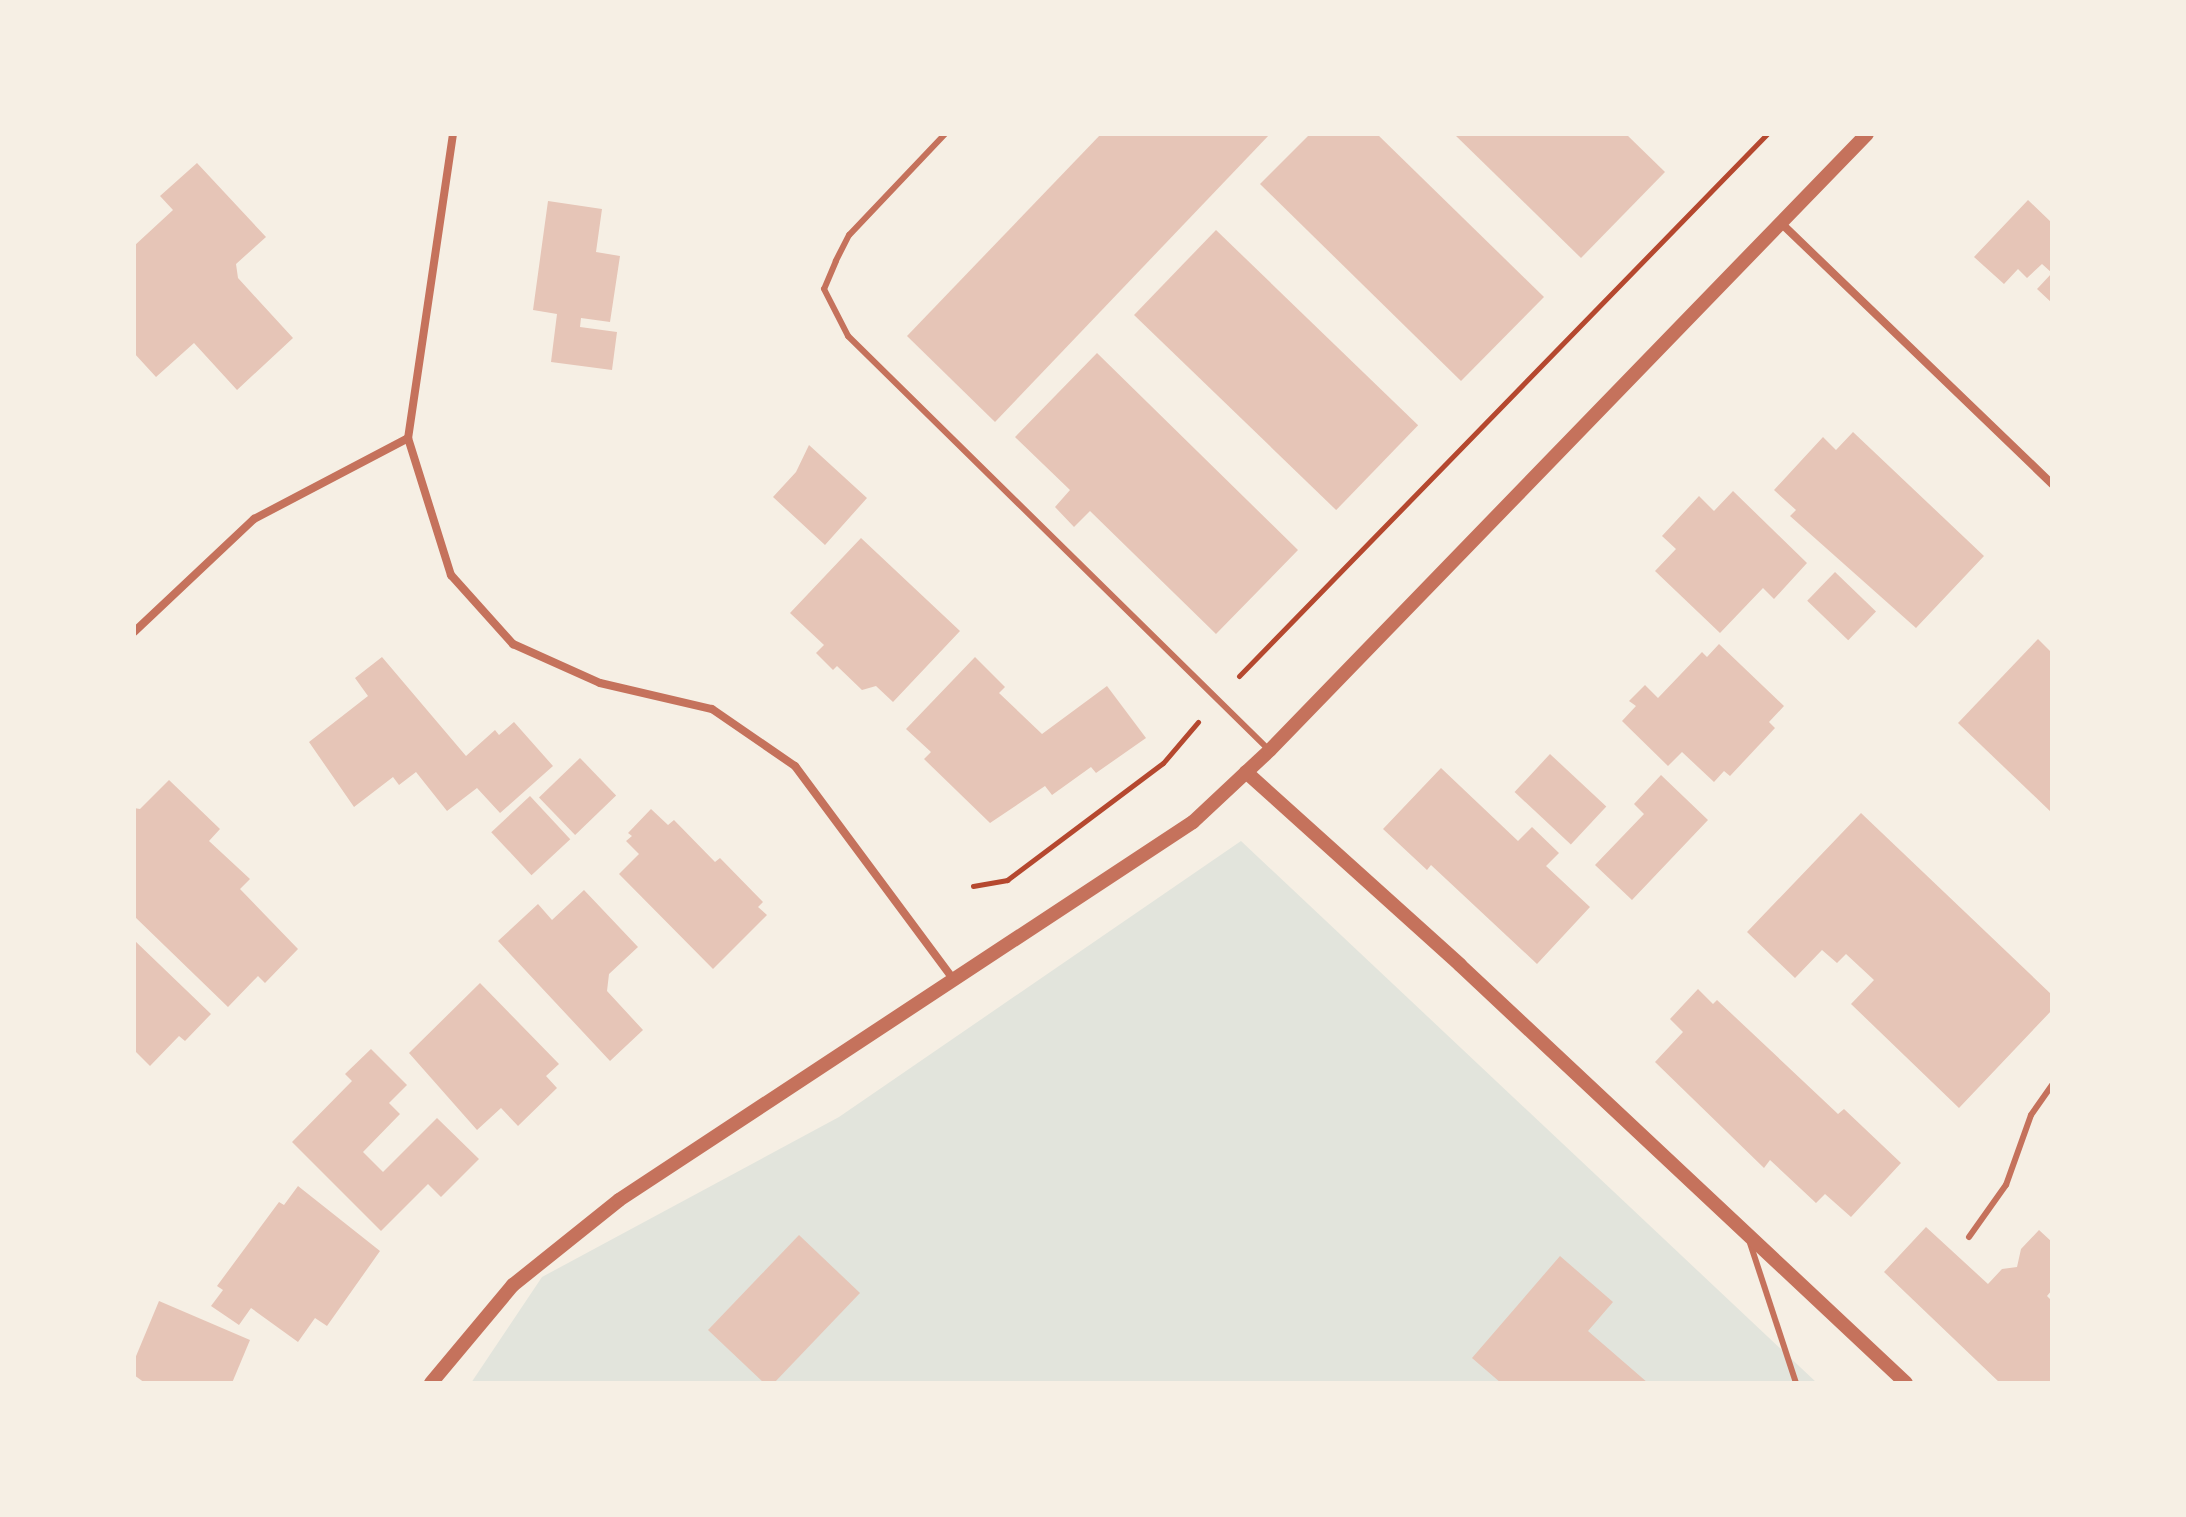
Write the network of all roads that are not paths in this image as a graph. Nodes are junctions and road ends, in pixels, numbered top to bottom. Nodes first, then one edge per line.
1 (453, 134) edge
2 (945, 134) edge
3 (1867, 134) edge
4 (1782, 224) junction
5 (408, 438) junction
6 (2052, 484) edge
7 (134, 632) edge
8 (1270, 750) junction
9 (1246, 772) junction
10 (954, 981) junction
11 (2052, 1085) edge
12 (1747, 1232) junction
13 (1969, 1237) dead end
14 (431, 1383) edge
15 (1796, 1383) edge
16 (1906, 1383) edge

1 - 5 street
2 - 8 lane
3 - 4 street
4 - 6 street
4 - 8 street
5 - 7 street
5 - 10 street
8 - 9 street
9 - 10 street
9 - 12 street
10 - 14 street
11 - 13 lane
12 - 15 lane
12 - 16 street

